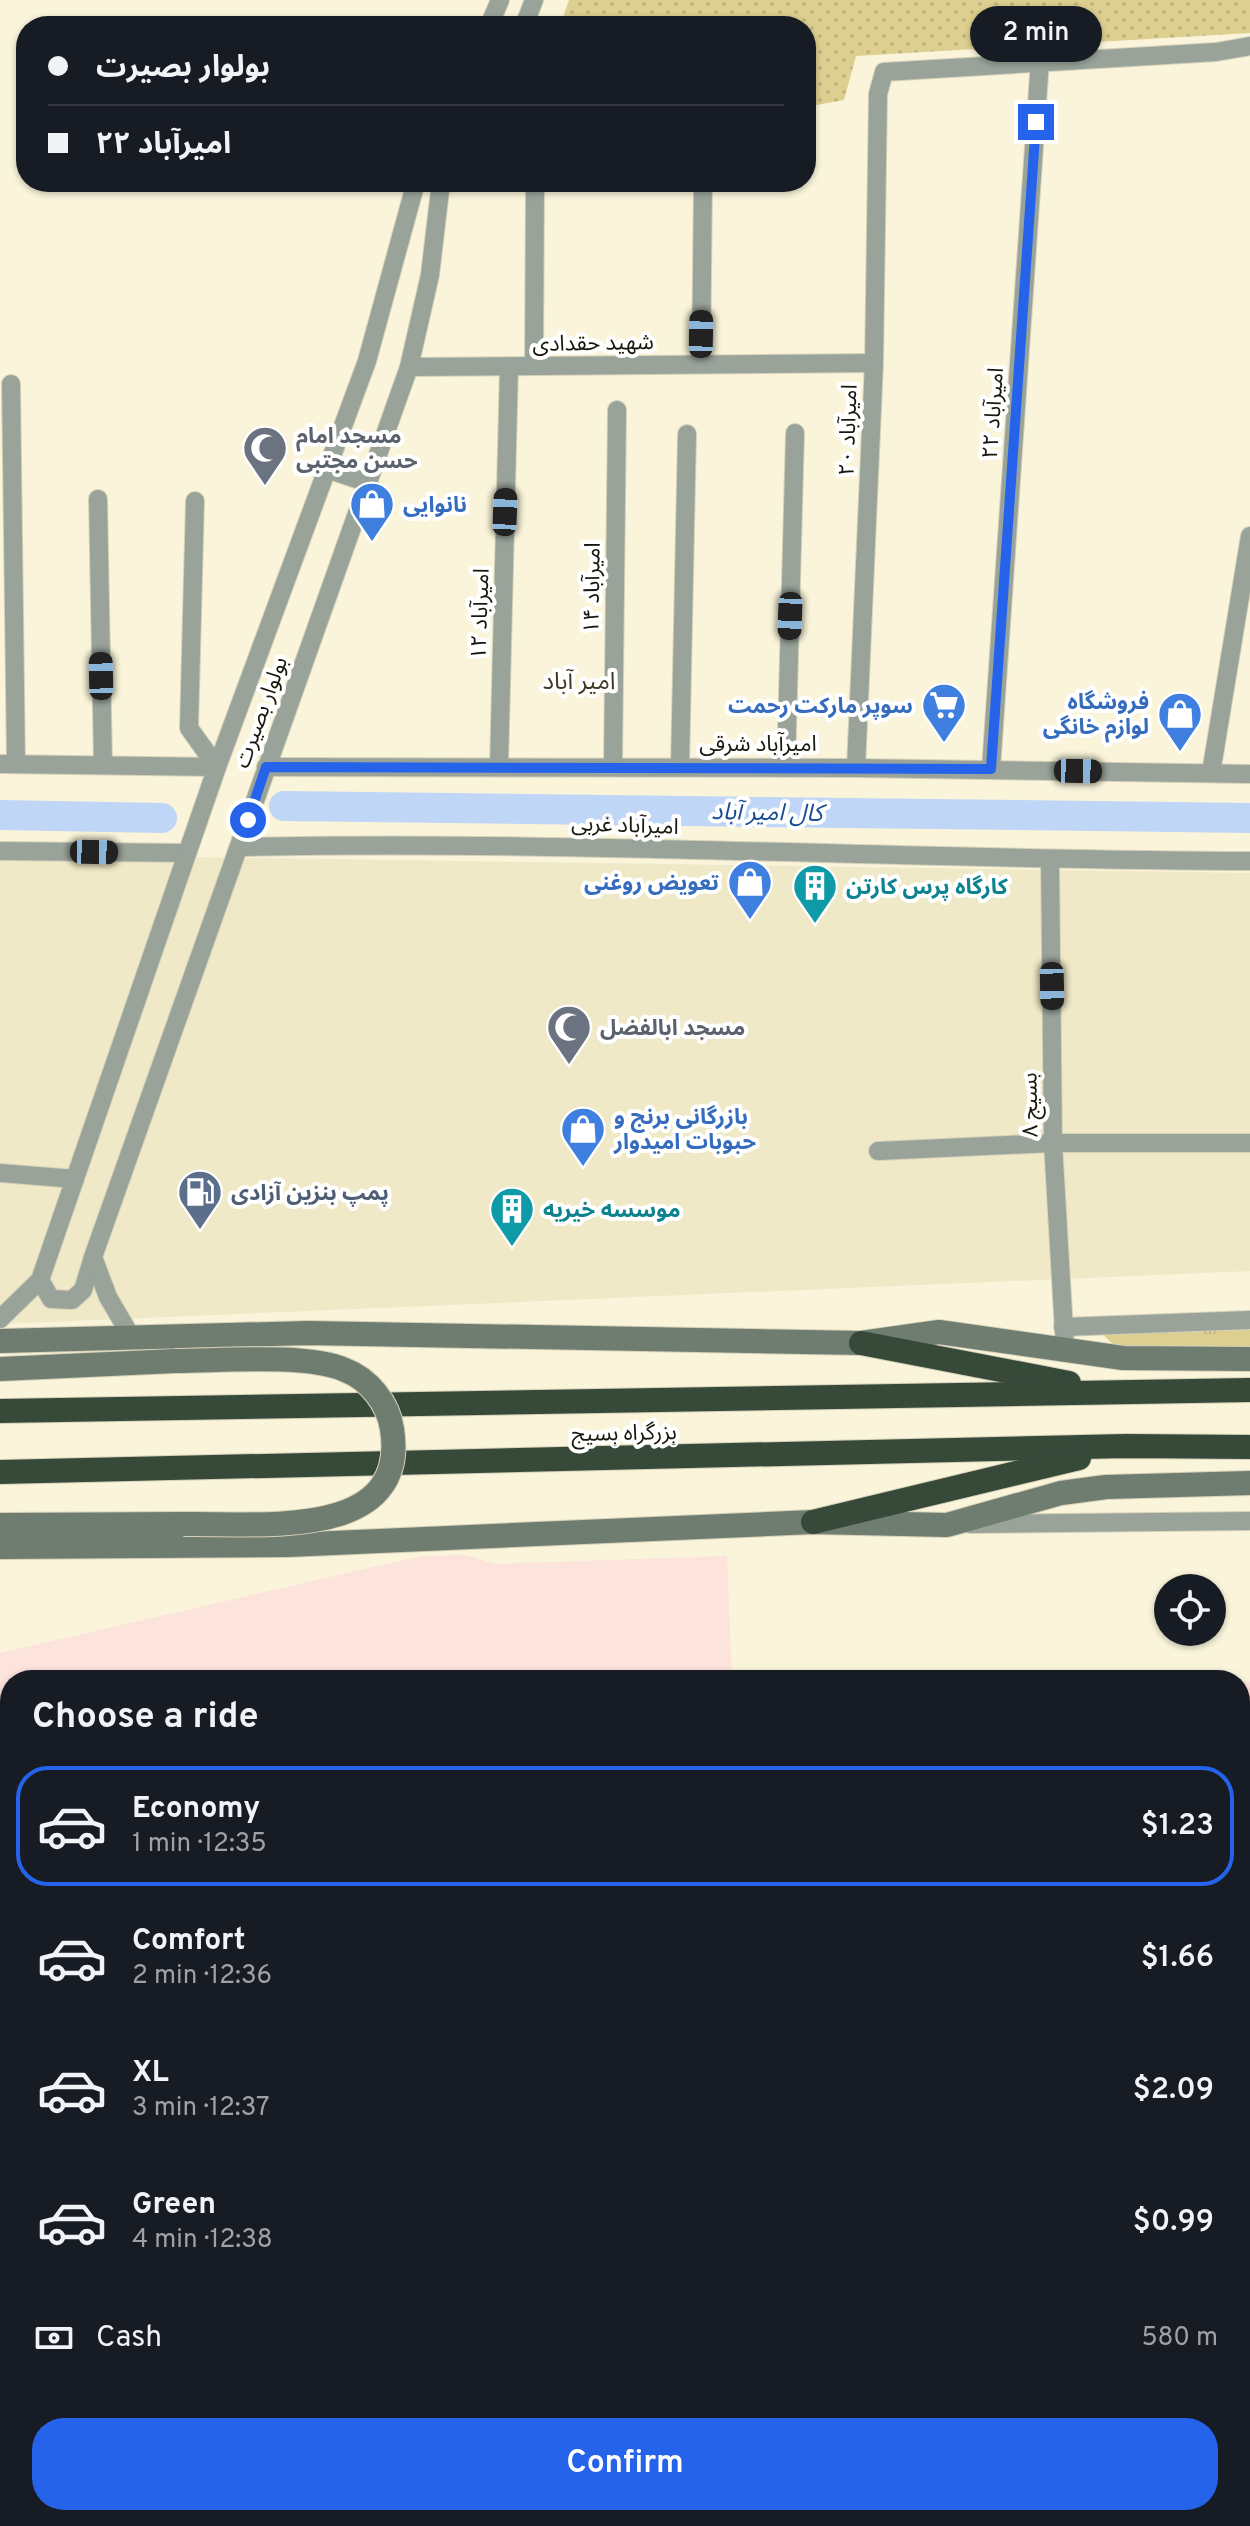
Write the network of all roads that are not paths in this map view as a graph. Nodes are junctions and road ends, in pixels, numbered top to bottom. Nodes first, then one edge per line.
1 (1250, 46) edge
2 (1040, 60) junction
3 (413, 192) edge
4 (440, 192) edge
5 (535, 192) edge
6 (703, 192) edge
7 (874, 363) junction
8 (701, 364) junction
9 (534, 366) junction
10 (409, 367) junction
11 (509, 367) junction
12 (11, 384) dead end
13 (617, 410) dead end
14 (795, 433) dead end
15 (687, 434) dead end
16 (327, 469) junction
17 (368, 483) junction
18 (98, 499) dead end
19 (195, 501) dead end
20 (1250, 536) edge
21 (8, 764) edge
22 (103, 765) junction
23 (499, 766) junction
24 (217, 767) junction
25 (266, 767) junction
26 (613, 767) junction
27 (680, 767) junction
28 (786, 768) junction
29 (856, 768) junction
30 (991, 769) junction
31 (1211, 773) junction
32 (1250, 774) edge
33 (240, 847) junction
34 (0, 851) edge
35 (187, 853) junction
36 (1050, 860) junction
37 (1250, 861) edge
38 (1053, 1143) junction
39 (1250, 1143) edge
40 (878, 1151) dead end
41 (0, 1173) edge
42 (75, 1179) junction
43 (93, 1257) junction
44 (40, 1280) junction
45 (0, 1319) edge
46 (1250, 1320) edge
47 (132, 1338) junction
48 (1064, 1338) junction
49 (0, 1341) edge
50 (861, 1343) junction
51 (1250, 1359) edge
52 (0, 1369) edge
53 (1250, 1390) edge
54 (1119, 1393) junction
55 (0, 1411) edge
56 (1126, 1446) junction
57 (1250, 1447) edge
58 (0, 1472) edge
59 (1250, 1483) edge
60 (1250, 1521) edge
61 (813, 1522) junction
62 (0, 1525) edge
63 (947, 1525) junction
64 (0, 1547) edge

1 - 2 street
2 - 7 street, امیرآباد ۲۰
2 - 30 street, امیرآباد ۲۲
3 - 16 street, بولوار بصیرت
4 - 10 street, بولوار بصیرت
5 - 9 street
6 - 8 street
7 - 8 street, شهید حقدادی
7 - 29 street, امیرآباد ۲۰
8 - 9 street, شهید حقدادی
9 - 11 street, شهید حقدادی
10 - 11 street, شهید حقدادی
10 - 17 street, بولوار بصیرت
11 - 23 street, امیرآباد ۱۲
12 - 21 street
13 - 26 street, امیرآباد ۱۴
14 - 28 street
15 - 27 street
16 - 17 street
16 - 24 street, بولوار بصیرت
17 - 25 street, بولوار بصیرت
18 - 22 street
19 - 24 street
20 - 31 street
21 - 22 street
22 - 24 street
23 - 25 street, امیرآباد شرقی
23 - 26 street, امیرآباد شرقی
24 - 35 street, بولوار بصیرت
25 - 33 street, بولوار بصیرت
26 - 27 street, امیرآباد شرقی
27 - 28 street, امیرآباد شرقی
28 - 29 street, امیرآباد شرقی
29 - 30 street, امیرآباد شرقی
30 - 31 street, امیرآباد شرقی
31 - 32 street, امیرآباد شرقی
33 - 36 street, امیرآباد غربی
33 - 43 street, بولوار بصیرت
34 - 35 street
35 - 42 street, بولوار بصیرت
36 - 37 street, امیرآباد غربی
36 - 38 street, بسیج ۸
38 - 39 street
38 - 40 street
38 - 48 street, بسیج ۸
41 - 42 street
42 - 44 street, بولوار بصیرت
43 - 44 street, بولوار بصیرت
43 - 47 street
44 - 45 street, بولوار بصیرت
46 - 48 street
47 - 49 main road
47 - 50 main road
48 - 50 main road
48 - 51 main road
50 - 54 highway
52 - 62 main road, bridge
53 - 54 highway, بزرگراه بسیج
54 - 55 highway, بزرگراه بسیج
56 - 57 highway, بزرگراه بسیج
56 - 58 highway, بزرگراه بسیج
56 - 61 highway
59 - 63 main road
60 - 63 street
61 - 63 main road
61 - 64 main road

